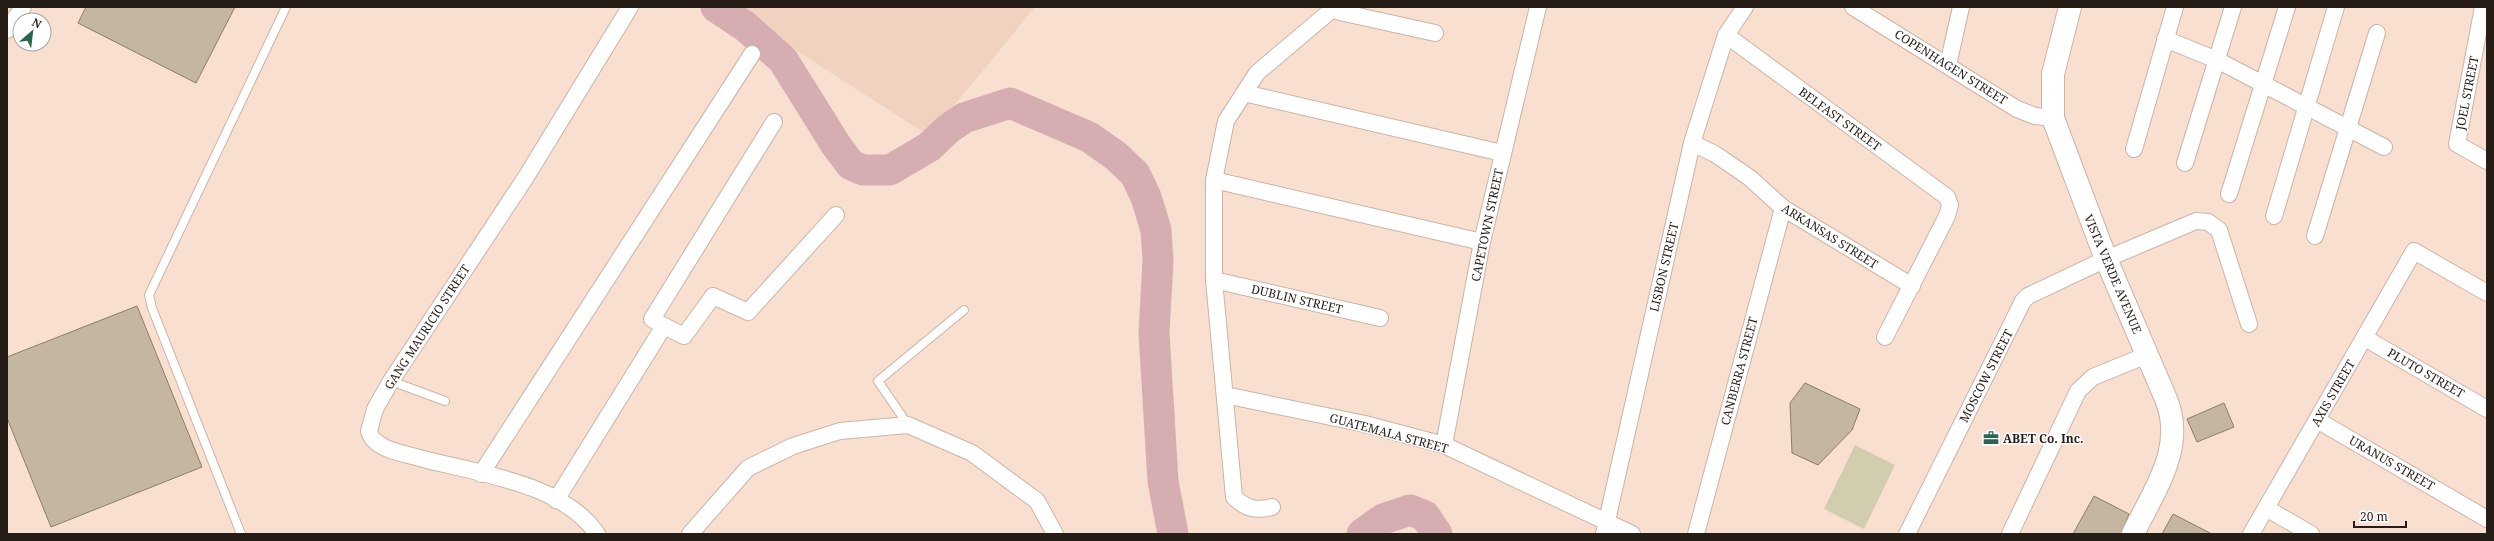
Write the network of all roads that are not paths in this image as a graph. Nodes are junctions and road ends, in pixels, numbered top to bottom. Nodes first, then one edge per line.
1 (23, 7) edge
2 (286, 7) edge
3 (630, 7) edge
4 (1538, 7) edge
5 (1745, 7) edge
6 (1961, 7) edge
7 (2070, 7) edge
8 (2176, 7) edge
9 (2233, 7) edge
10 (2288, 7) edge
11 (2336, 7) edge
12 (1858, 8) edge
13 (1333, 9) edge
14 (2484, 9) edge
15 (7, 30) edge
16 (1435, 33) dead end
17 (2378, 33) dead end
18 (1726, 35) junction
19 (2165, 39) junction
20 (752, 54) dead end
21 (2217, 60) junction
22 (1948, 64) junction
23 (2263, 84) junction
24 (1244, 93) junction
25 (2306, 107) junction
26 (2052, 118) junction
27 (774, 122) dead end
28 (2348, 129) junction
29 (1692, 143) junction
30 (2384, 147) dead end
31 (2134, 148) dead end
32 (1502, 153) junction
33 (2487, 161) edge
34 (2185, 163) dead end
35 (1214, 180) junction
36 (2229, 194) dead end
37 (1783, 208) junction
38 (836, 215) dead end
39 (2274, 216) dead end
40 (2315, 236) dead end
41 (1482, 242) junction
42 (2106, 259) junction
43 (1214, 280) junction
44 (1912, 286) junction
45 (2487, 293) edge
46 (964, 310) dead end
47 (1380, 318) dead end
48 (2249, 324) dead end
49 (664, 326) junction
50 (1885, 337) dead end
51 (2365, 338) junction
52 (2147, 355) junction
53 (391, 381) junction
54 (1225, 395) junction
55 (445, 401) dead end
56 (2487, 409) edge
57 (2317, 420) junction
58 (908, 425) junction
59 (1444, 446) junction
60 (481, 474) junction
61 (556, 500) junction
62 (1272, 507) dead end
63 (2266, 508) junction
64 (2487, 519) edge
65 (1606, 529) edge
66 (241, 534) edge
67 (597, 534) edge
68 (690, 534) edge
69 (1055, 534) edge
70 (1632, 534) edge
71 (1696, 534) edge
72 (1907, 534) edge
73 (2010, 534) edge
74 (2133, 534) edge
75 (2251, 534) edge
76 (2311, 534) edge

1 - 15 street
2 - 66 lane
3 - 53 street, GANG MAURICIO STREET
4 - 32 street, CAPETOWN STREET
5 - 18 street, LISBON STREET
6 - 22 street
7 - 26 street, VISTA VERDE AVENUE
8 - 19 street
9 - 21 street
10 - 23 street
11 - 25 street
12 - 22 street, COPENHAGEN STREET
13 - 16 street
13 - 24 street
14 - 33 street, JOEL STREET
17 - 28 street
18 - 29 street, LISBON STREET
18 - 44 street, BELFAST STREET
19 - 21 street
19 - 31 street
20 - 60 street
21 - 23 street
21 - 34 street
22 - 26 street, COPENHAGEN STREET
23 - 25 street
23 - 36 street
24 - 32 street
24 - 35 street
25 - 28 street
25 - 39 street
26 - 42 street, VISTA VERDE AVENUE
27 - 49 street
28 - 30 street
28 - 40 street
29 - 37 street, ARKANSAS STREET
29 - 65 street, LISBON STREET
32 - 41 street, CAPETOWN STREET
35 - 41 street
35 - 43 street
37 - 44 street, ARKANSAS STREET
37 - 71 street, CANBERRA STREET
38 - 49 street
41 - 59 street, CAPETOWN STREET
42 - 48 street, MOSCOW STREET
42 - 52 street, VISTA VERDE AVENUE
42 - 72 street, MOSCOW STREET
43 - 47 street, DUBLIN STREET
43 - 54 street
44 - 50 street
45 - 51 street, AXIS STREET
46 - 58 lane
49 - 61 street
51 - 56 street, PLUTO STREET
51 - 57 street, AXIS STREET
52 - 73 street
52 - 74 street, VISTA VERDE AVENUE
53 - 55 lane
53 - 60 street, GANG MAURICIO STREET
54 - 59 street, GUATEMALA STREET
54 - 62 street
57 - 63 street, AXIS STREET
57 - 64 street, URANUS STREET
58 - 68 street
58 - 69 street
59 - 65 street, GUATEMALA STREET
60 - 61 street, GANG MAURICIO STREET
61 - 67 street, GANG MAURICIO STREET
63 - 75 street, AXIS STREET
63 - 76 street
65 - 70 street, GUATEMALA STREET

